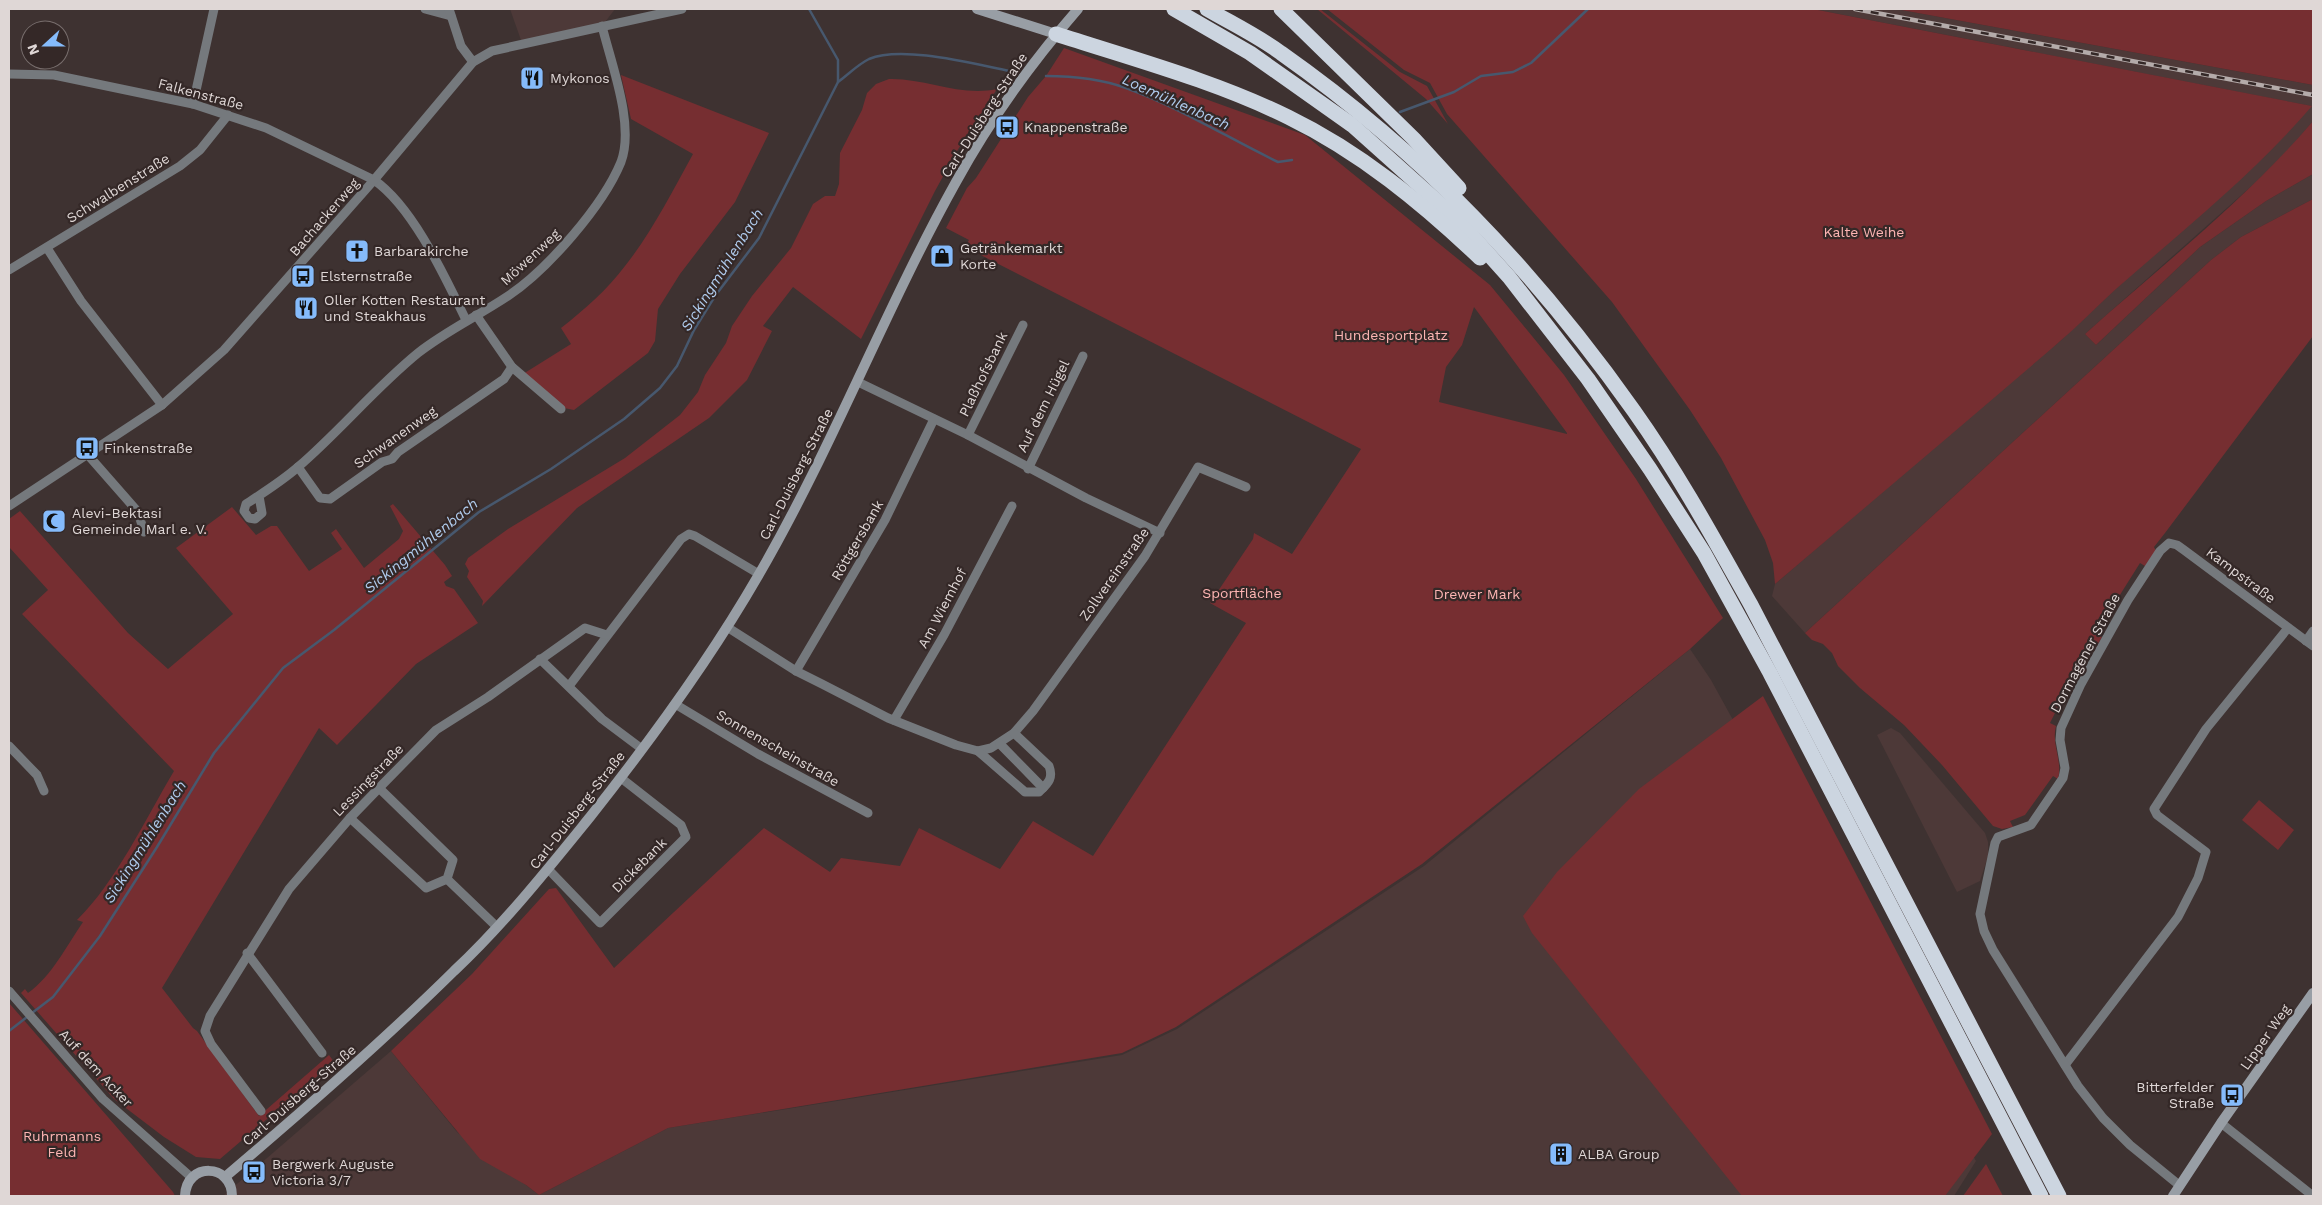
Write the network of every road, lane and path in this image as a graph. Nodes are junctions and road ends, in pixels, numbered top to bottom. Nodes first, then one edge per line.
1 (214, 9) edge
2 (425, 9) edge
3 (682, 9) edge
4 (977, 9) edge
5 (1078, 9) edge
6 (1174, 9) edge
7 (1207, 9) edge
8 (1281, 9) edge
9 (450, 12) edge
10 (602, 26) junction
11 (1056, 34) junction
12 (473, 62) junction
13 (9, 74) edge
14 (193, 104) junction
15 (228, 115) junction
16 (374, 180) junction
17 (47, 248) junction
18 (9, 270) edge
19 (1509, 277) junction
20 (476, 315) junction
21 (466, 320) junction
22 (1023, 325) dead end
23 (1589, 350) junction
24 (1084, 356) dead end
25 (512, 367) junction
26 (858, 382) junction
27 (162, 405) junction
28 (561, 410) dead end
29 (934, 419) junction
30 (968, 435) junction
31 (88, 455) junction
32 (298, 467) junction
33 (1028, 468) junction
34 (1246, 488) dead end
35 (259, 496) dead end
36 (10, 502) edge
37 (1012, 506) dead end
38 (144, 532) dead end
39 (1160, 533) junction
40 (2154, 560) joint
41 (760, 574) junction
42 (727, 627) junction
43 (2288, 628) junction
44 (2313, 631) edge
45 (607, 635) junction
46 (2310, 643) edge
47 (540, 659) junction
48 (796, 671) junction
49 (569, 686) junction
50 (675, 704) junction
51 (894, 720) junction
52 (1014, 733) junction
53 (1000, 744) junction
54 (9, 746) edge
55 (642, 749) junction
56 (978, 751) junction
57 (621, 778) junction
58 (379, 788) junction
59 (1043, 788) junction
60 (44, 791) dead end
61 (868, 813) dead end
62 (350, 818) junction
63 (548, 869) junction
64 (447, 879) junction
65 (497, 926) junction
66 (248, 953) junction
67 (9, 991) edge
68 (2313, 993) edge
69 (322, 1053) dead end
70 (2065, 1066) junction
71 (261, 1111) dead end
72 (2221, 1123) junction
73 (225, 1177) junction
74 (192, 1178) junction
75 (2178, 1185) junction
76 (185, 1196) edge
77 (232, 1196) edge
78 (2041, 1196) edge
79 (2059, 1196) edge
80 (2173, 1196) edge
81 (2313, 1196) edge

1 - 14 street
2 - 9 street
3 - 10 street, Bachackerweg
4 - 11 main road
5 - 11 main road, Carl-Duisberg-Straße
6 - 19 highway
7 - 23 highway
8 - 23 highway
9 - 12 street
10 - 12 street, Bachackerweg
10 - 20 street, Möwenweg
11 - 19 highway
11 - 26 main road, Carl-Duisberg-Straße
12 - 16 street, Bachackerweg
13 - 14 street, Falkenstraße
14 - 15 street, Falkenstraße
15 - 16 street, Falkenstraße
15 - 17 street, Schwalbenstraße
16 - 21 street, Falkenstraße
16 - 27 street, Bachackerweg
17 - 18 street, Schwalbenstraße
17 - 27 street
19 - 78 highway
20 - 21 street, Möwenweg
20 - 25 street
21 - 32 street, Möwenweg
22 - 30 street, Plaßhofsbank
23 - 79 highway
24 - 33 street, Auf dem Hügel
25 - 28 street
25 - 32 street, Schwanenweg
26 - 29 street
26 - 41 main road, Carl-Duisberg-Straße
27 - 31 street, Bachackerweg
29 - 30 street
29 - 48 street, Röttgersbank
30 - 33 street
31 - 36 street, Bachackerweg
31 - 38 street
32 - 35 street, Möwenweg
33 - 39 street
34 - 39 street, Zollvereinstraße
37 - 51 street, Am Wiemhof
39 - 52 street, Zollvereinstraße
40 - 43 street, Kampstraße
40 - 70 street, Dormagener Straße
41 - 42 main road, Carl-Duisberg-Straße
41 - 45 street
42 - 48 street
42 - 50 main road, Carl-Duisberg-Straße
43 - 46 street, Kampstraße
43 - 70 street
44 - 46 street
45 - 47 street, Lessingstraße
45 - 49 street
47 - 49 street
47 - 58 street, Lessingstraße
48 - 51 street
49 - 55 street
50 - 55 main road, Carl-Duisberg-Straße
50 - 61 street, Sonnenscheinstraße
51 - 56 street
52 - 53 street, Zollvereinstraße
52 - 59 street
53 - 56 street, Zollvereinstraße
53 - 59 street
54 - 60 street
55 - 57 main road, Carl-Duisberg-Straße
56 - 59 street
57 - 63 main road, Carl-Duisberg-Straße
57 - 63 street, Dickebank
58 - 62 street, Lessingstraße
58 - 64 street
62 - 64 street
62 - 66 street, Lessingstraße
63 - 65 main road, Carl-Duisberg-Straße
64 - 65 street
65 - 73 main road, Carl-Duisberg-Straße
66 - 69 street
66 - 71 street, Lessingstraße
67 - 74 street, Auf dem Acker
68 - 72 main road, Lipper Weg
70 - 75 street, Dormagener Straße
72 - 75 main road, Lipper Weg
72 - 81 street
73 - 74 main road
73 - 77 main road
74 - 76 main road
75 - 80 main road, Lipper Weg

